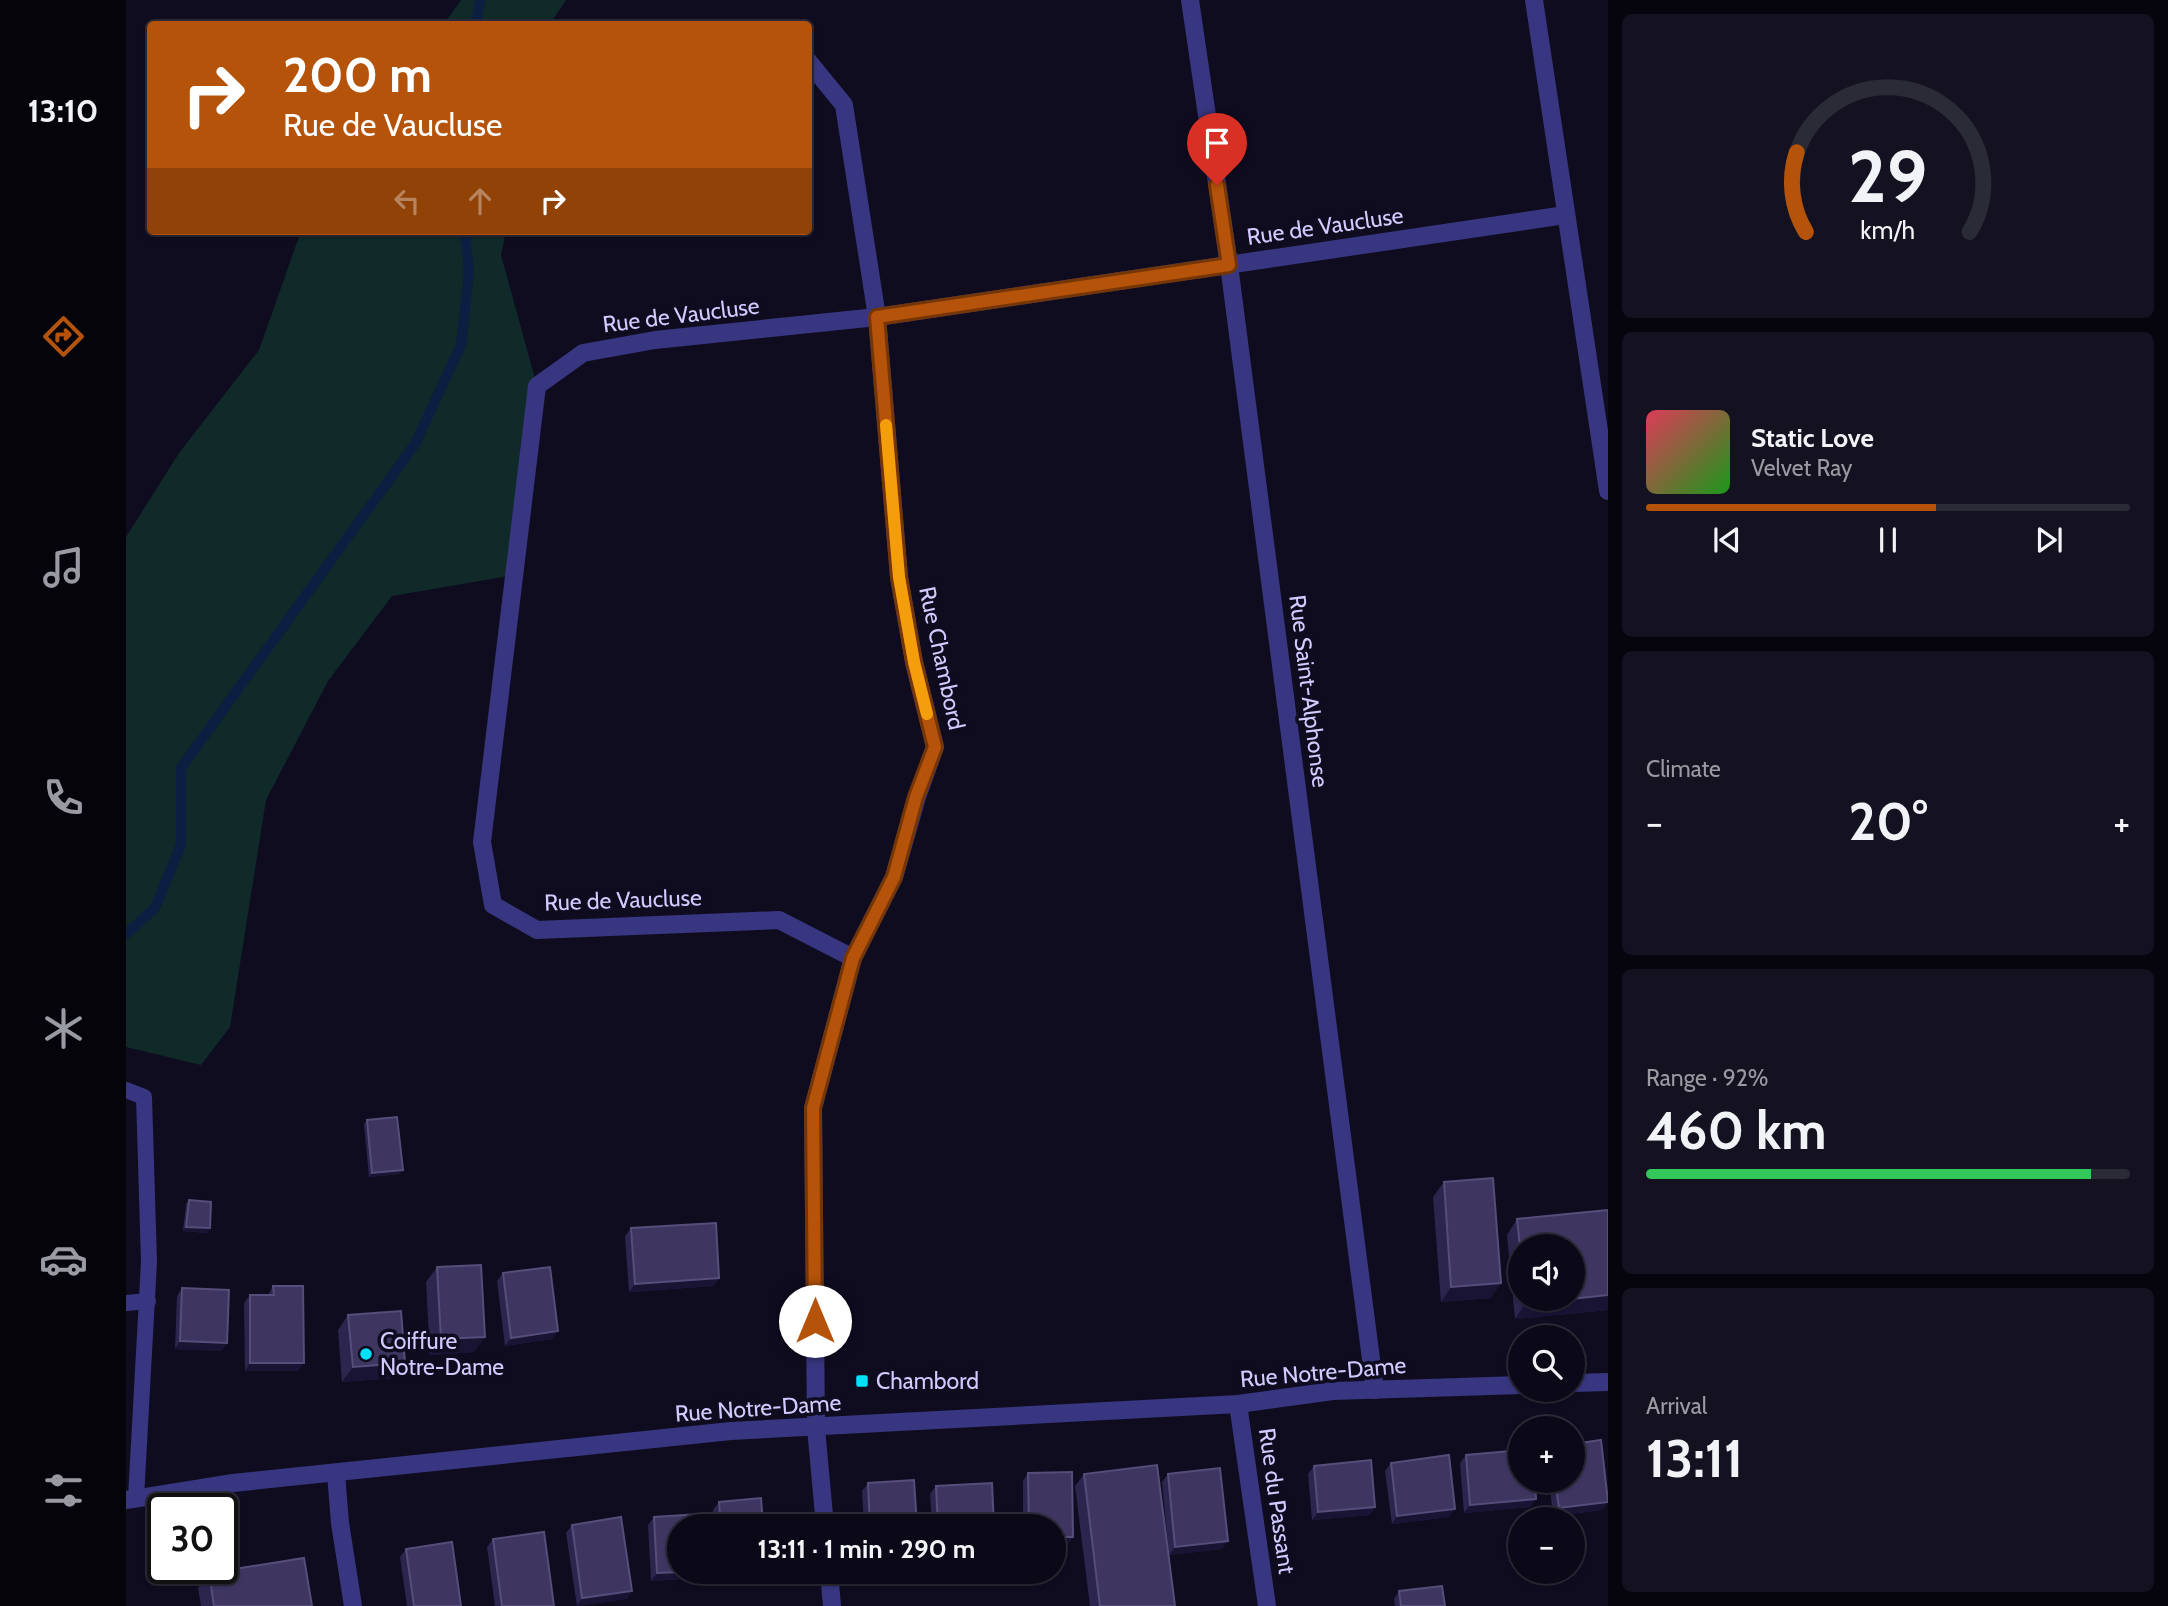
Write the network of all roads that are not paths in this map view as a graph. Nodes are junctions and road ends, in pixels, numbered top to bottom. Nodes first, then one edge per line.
1 (1189, 0) edge
2 (1534, 0) edge
3 (812, 66) edge
4 (1565, 215) junction
5 (1229, 265) junction
6 (877, 317) junction
7 (1608, 490) edge
8 (853, 958) junction
9 (126, 1090) edge
10 (148, 1301) junction
11 (126, 1303) edge
12 (1608, 1382) edge
13 (1585, 1383) edge
14 (1508, 1385) edge
15 (1375, 1390) junction
16 (1238, 1404) junction
17 (816, 1429) junction
18 (336, 1474) junction
19 (131, 1499) edge
20 (824, 1514) edge
21 (830, 1584) edge
22 (353, 1606) edge
23 (832, 1606) edge
24 (1268, 1606) edge

1 - 5 street, Rue Saint-Alphonse
2 - 4 street
3 - 6 street, Rue Chambord
4 - 5 street, Rue de Vaucluse
4 - 7 street
5 - 6 street, Rue de Vaucluse
5 - 15 street, Rue Saint-Alphonse
6 - 8 street, Rue Chambord
6 - 8 street, Rue de Vaucluse
8 - 17 street, Rue Chambord
9 - 10 lane
10 - 11 lane
10 - 19 lane
12 - 13 street
14 - 15 street, Rue Notre-Dame
15 - 16 street, Rue Notre-Dame
16 - 17 street, Rue Notre-Dame
16 - 24 street, Rue du Passant
17 - 18 street, Rue Notre-Dame
17 - 20 street, Rue Chambord
18 - 19 street, Rue Notre-Dame
18 - 22 street
21 - 23 street

